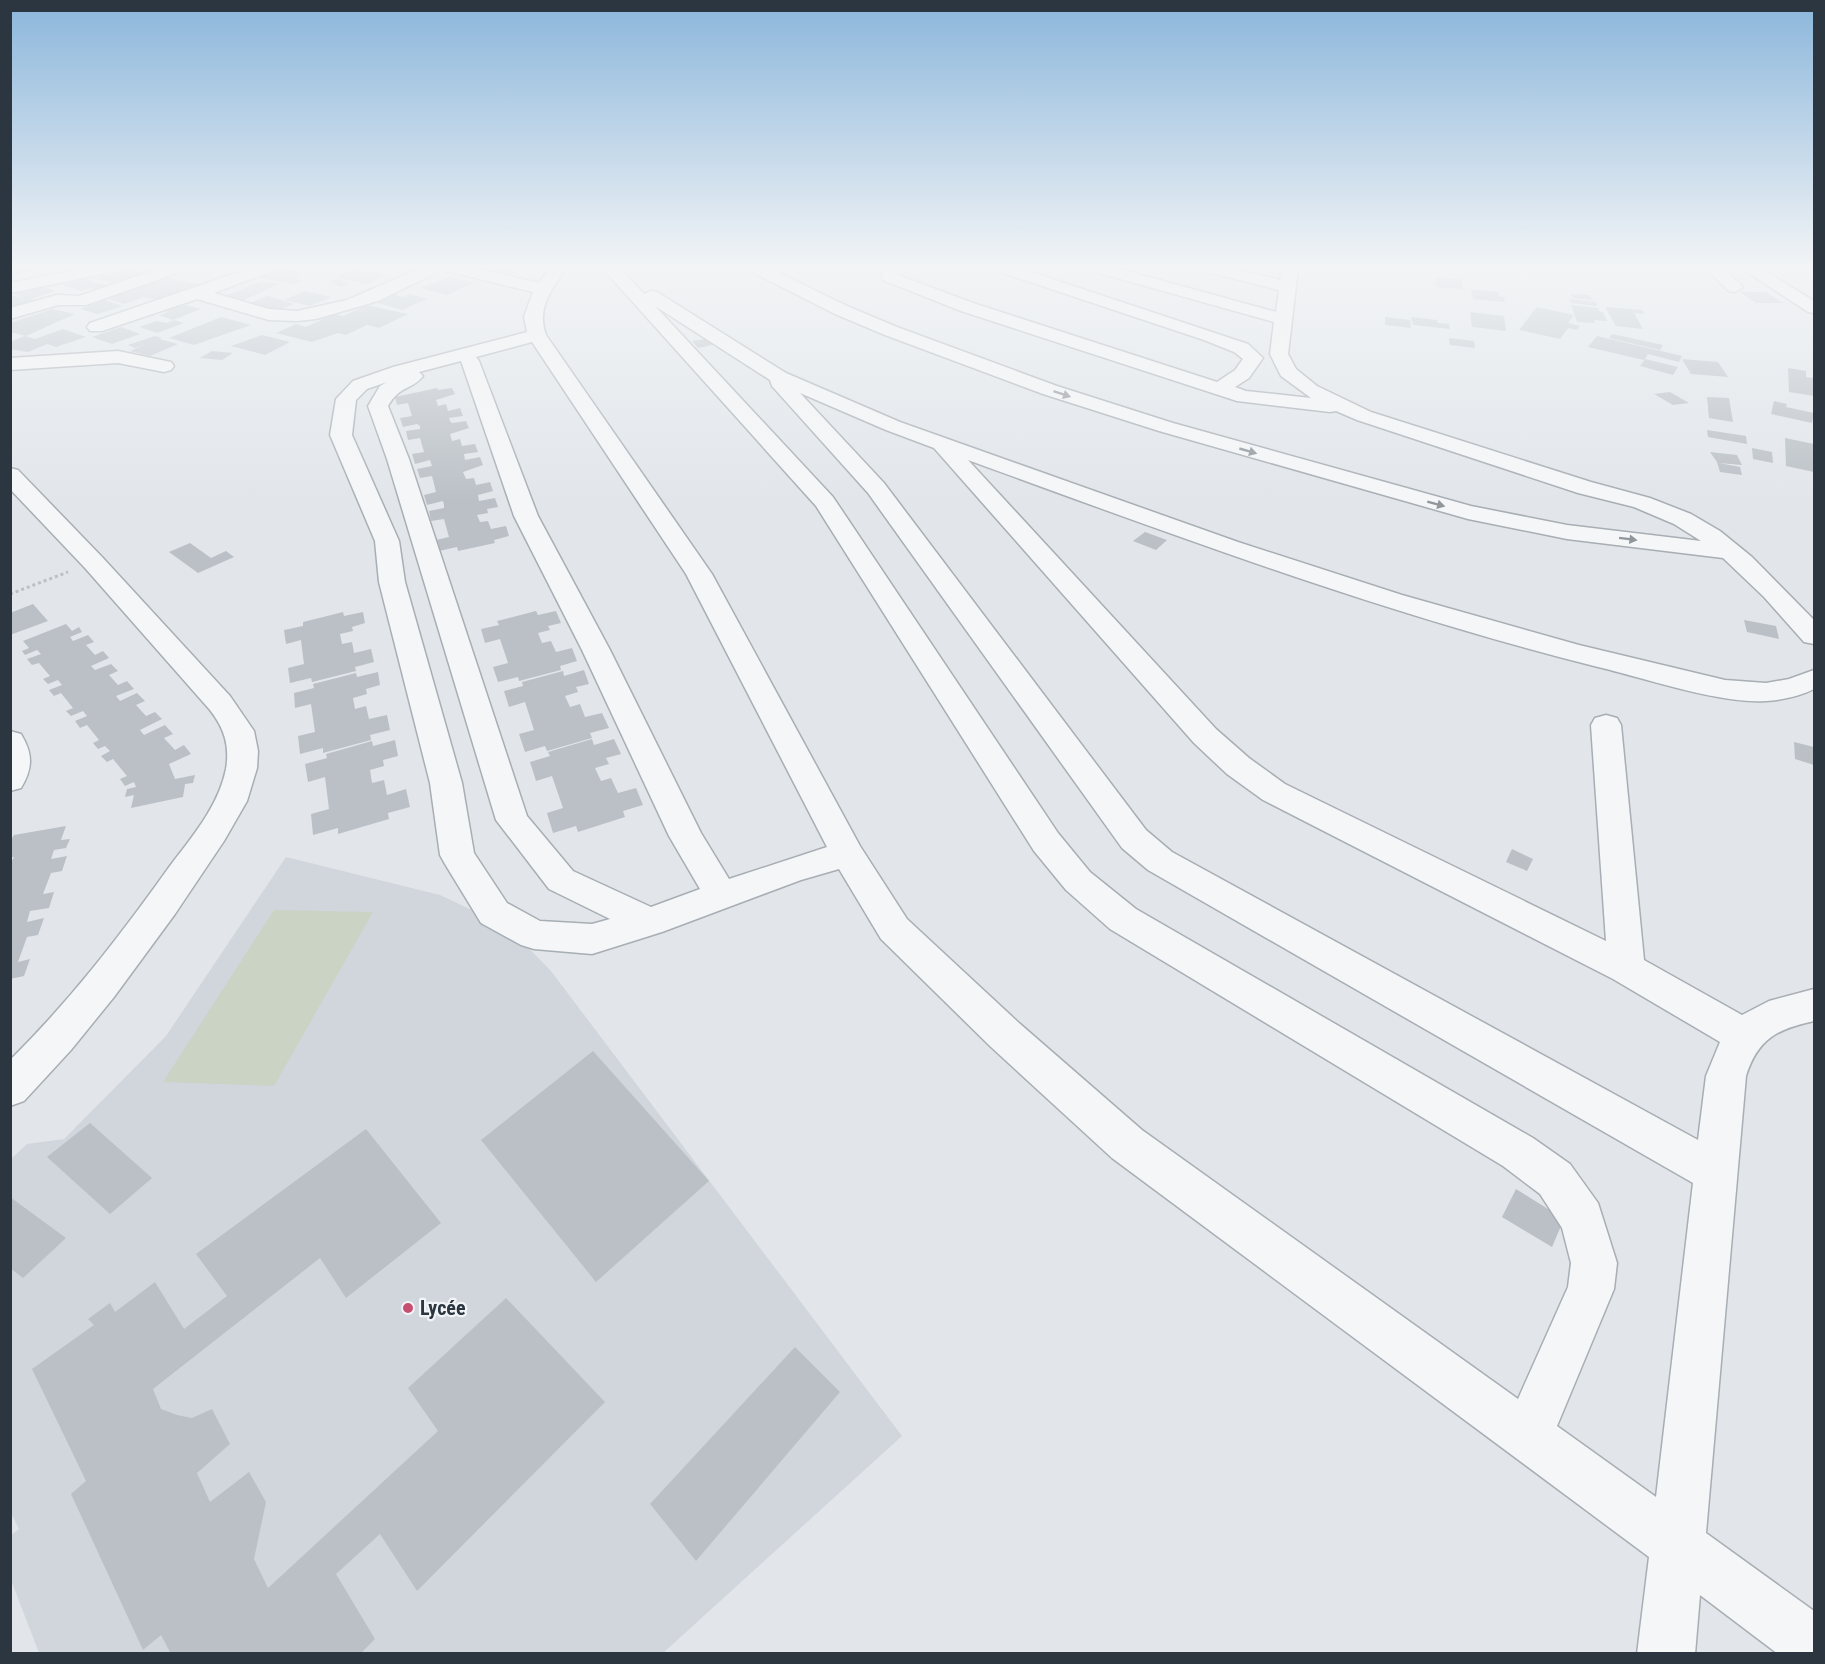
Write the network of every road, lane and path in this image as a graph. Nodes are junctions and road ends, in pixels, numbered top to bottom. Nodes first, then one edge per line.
1 (510, 346) edge
2 (518, 346) edge
3 (544, 346) edge
4 (681, 346) edge
5 (728, 346) edge
6 (930, 346) edge
7 (983, 346) edge
8 (1084, 346) edge
9 (1235, 346) edge
10 (1280, 346) edge
11 (470, 361) junction
12 (10, 364) edge
13 (164, 366) dead end
14 (770, 371) junction
15 (1219, 389) junction
16 (1343, 408) junction
17 (940, 443) junction
18 (10, 475) edge
19 (1414, 476) dead end
20 (1586, 488) junction
21 (1635, 520) junction
22 (1695, 526) junction
23 (1727, 551) junction
24 (94, 563) junction
25 (10, 594) edge
26 (1815, 636) edge
27 (1815, 679) edge
28 (1606, 725) dead end
29 (10, 741) edge
30 (10, 780) edge
31 (847, 854) junction
32 (721, 896) junction
33 (649, 922) junction
34 (1626, 968) junction
35 (1815, 1005) edge
36 (1744, 1036) junction
37 (10, 1088) edge
38 (1716, 1173) junction
39 (1528, 1434) junction
40 (1678, 1544) junction
41 (1815, 1645) edge
42 (1666, 1653) edge

1 - 33 street
2 - 11 street
3 - 31 street
4 - 39 street
5 - 14 street
6 -> 23 street
7 - 19 street
8 - 15 street
9 - 15 street
10 - 16 street
11 - 32 street
11 - 33 street
12 - 13 street
14 - 17 street
14 - 38 street
15 - 16 street
16 - 20 street
17 - 27 street
17 - 34 street
18 - 24 street
20 - 21 street
20 - 22 street
21 - 22 street
21 - 23 street
22 - 23 street
23 - 26 street
24 - 25 path
24 - 37 street
28 - 34 street
29 - 30 street
31 - 32 street
31 - 39 street
32 - 33 street
34 - 36 street
35 - 36 street
36 - 38 street
38 - 40 street
39 - 40 street
40 - 41 street
40 - 42 street

